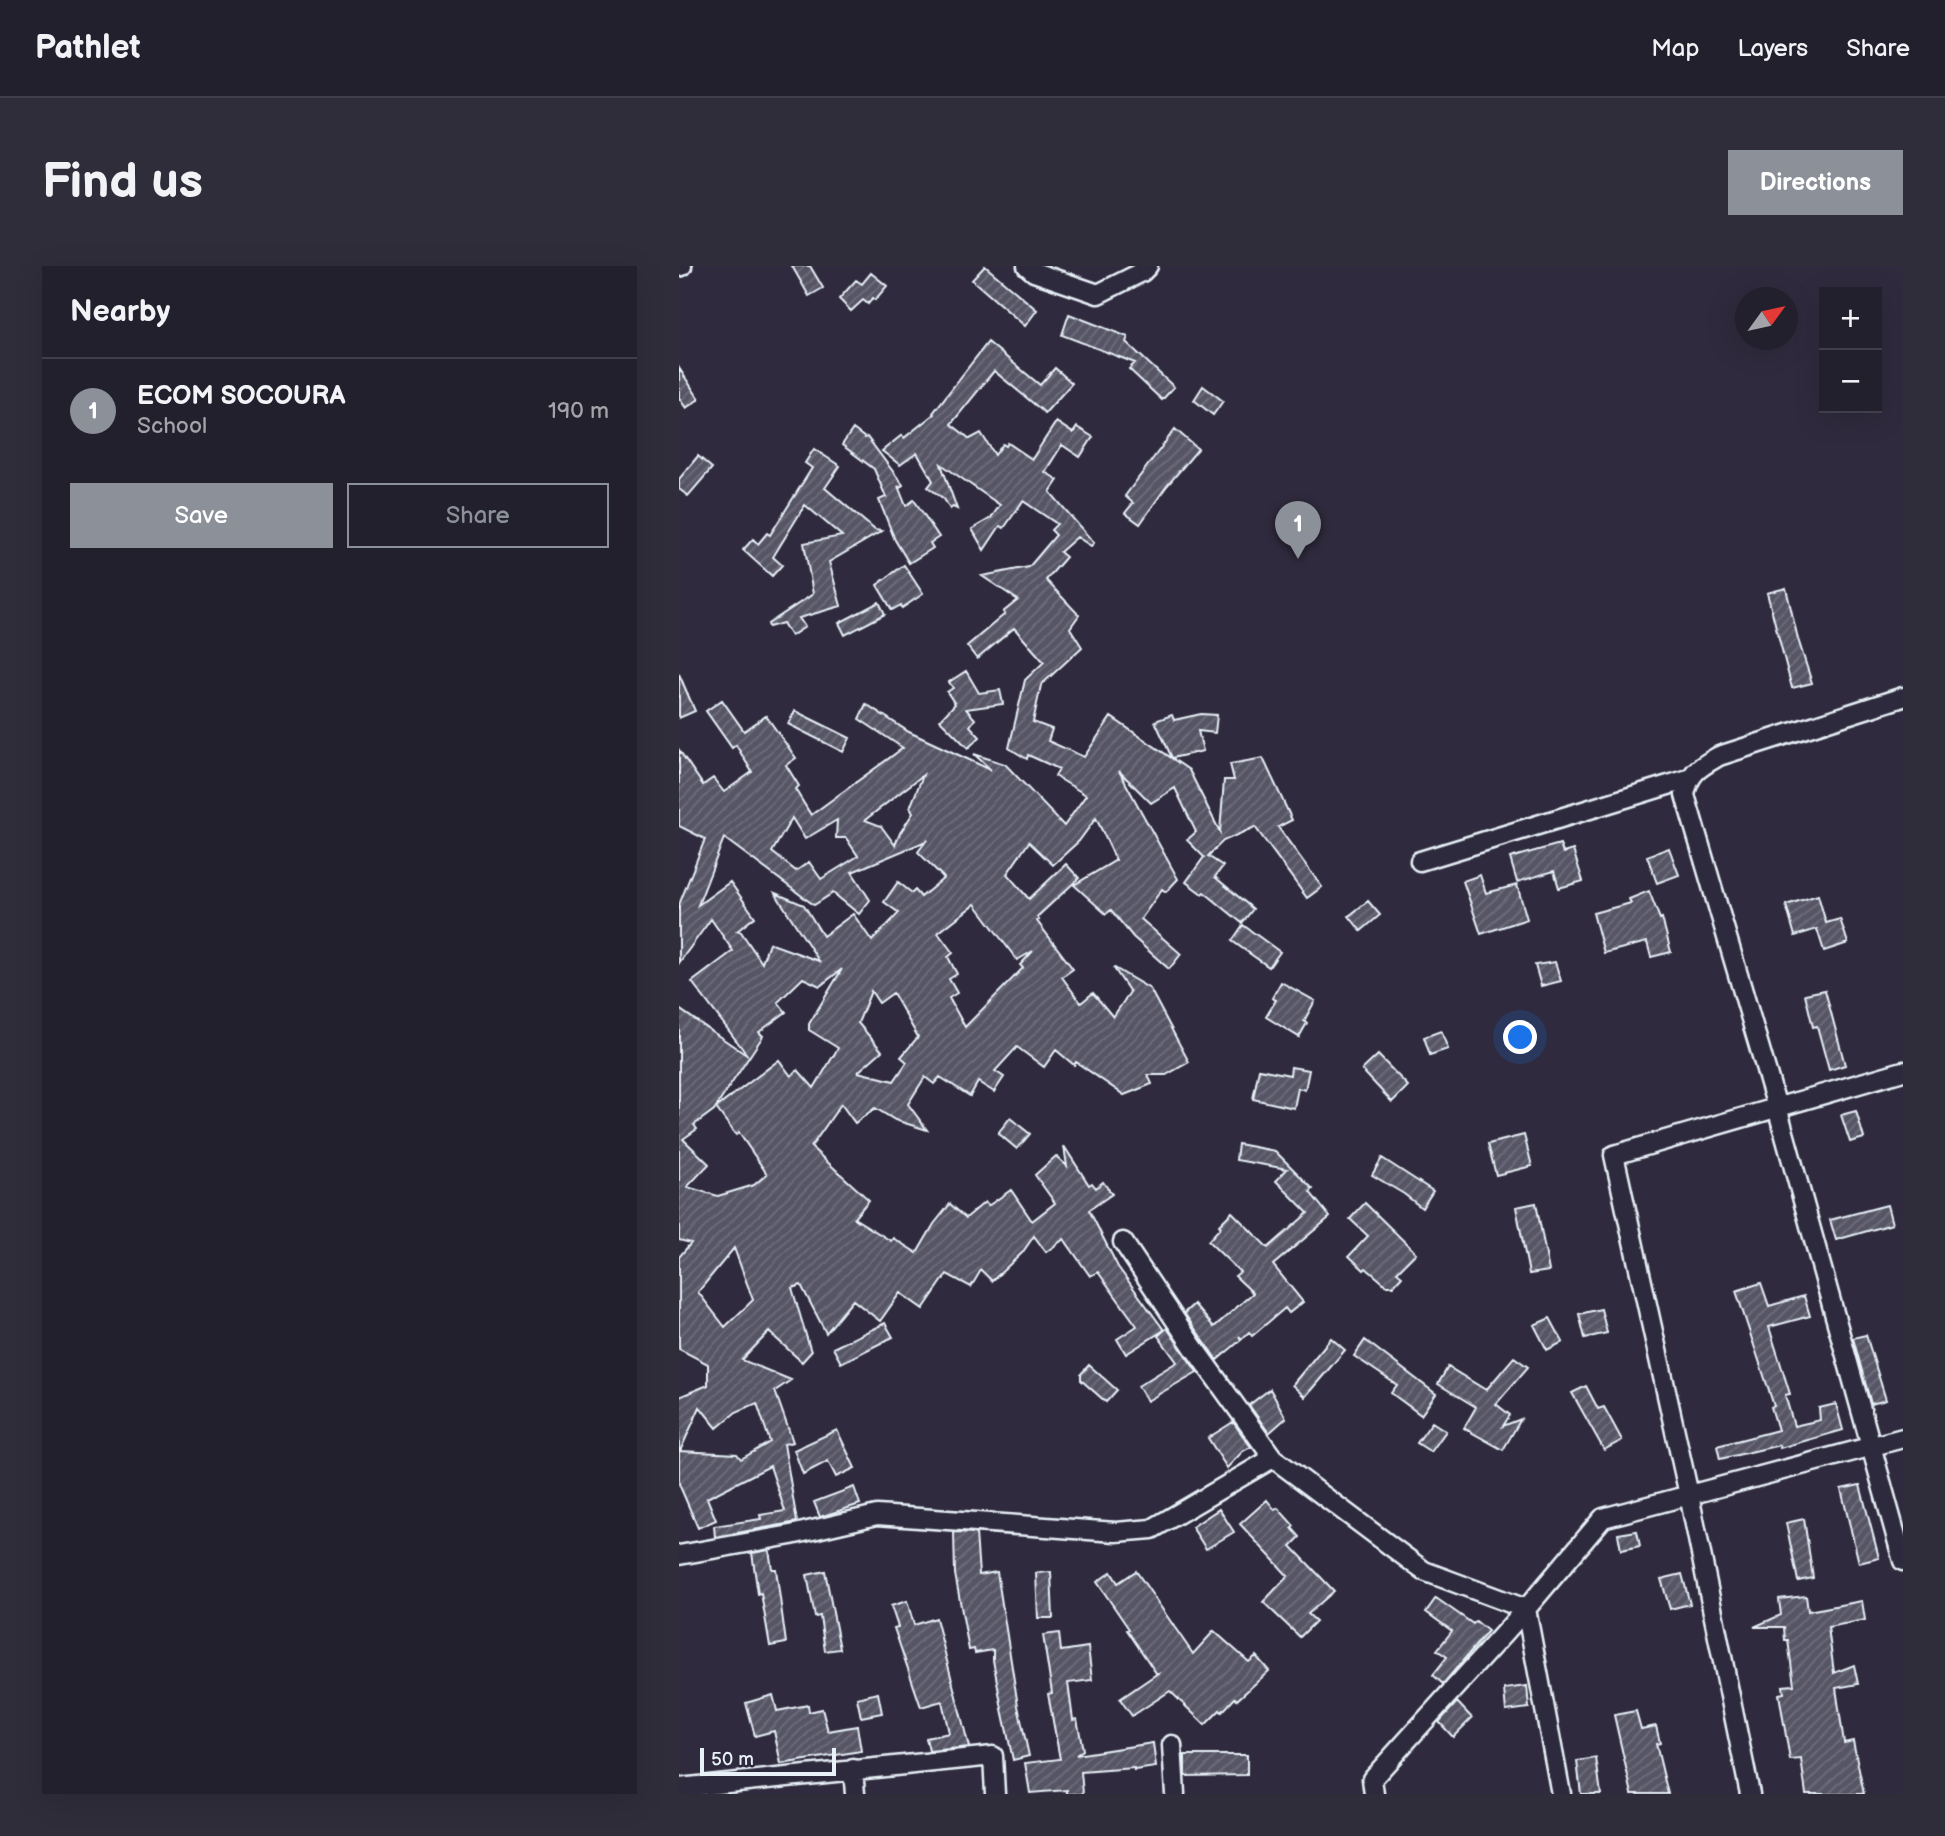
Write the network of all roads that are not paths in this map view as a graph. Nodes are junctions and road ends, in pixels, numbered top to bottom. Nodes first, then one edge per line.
1 (1027, 266) edge
2 (1148, 266) edge
3 (1903, 697) edge
4 (1688, 779) junction
5 (1420, 862) dead end
6 (1903, 1070) edge
7 (1777, 1107) junction
8 (1123, 1241) dead end
9 (1903, 1438) edge
10 (1872, 1447) junction
11 (1273, 1458) junction
12 (1689, 1495) junction
13 (679, 1555) edge
14 (1903, 1560) edge
15 (1526, 1609) junction
16 (1172, 1745) dead end
17 (853, 1769) junction
18 (679, 1788) edge
19 (855, 1794) edge
20 (995, 1794) edge
21 (1175, 1794) edge
22 (1374, 1794) edge
23 (1560, 1794) edge
24 (1750, 1794) edge

1 - 2 street
3 - 4 street
4 - 5 street
4 - 7 street
6 - 7 street
7 - 10 street
7 - 12 street
8 - 11 street
9 - 10 street
10 - 12 street
10 - 14 street
11 - 13 street
11 - 15 street
12 - 15 street
12 - 24 street
15 - 22 street
15 - 23 street
16 - 21 street
17 - 18 street
17 - 19 street
17 - 20 street

